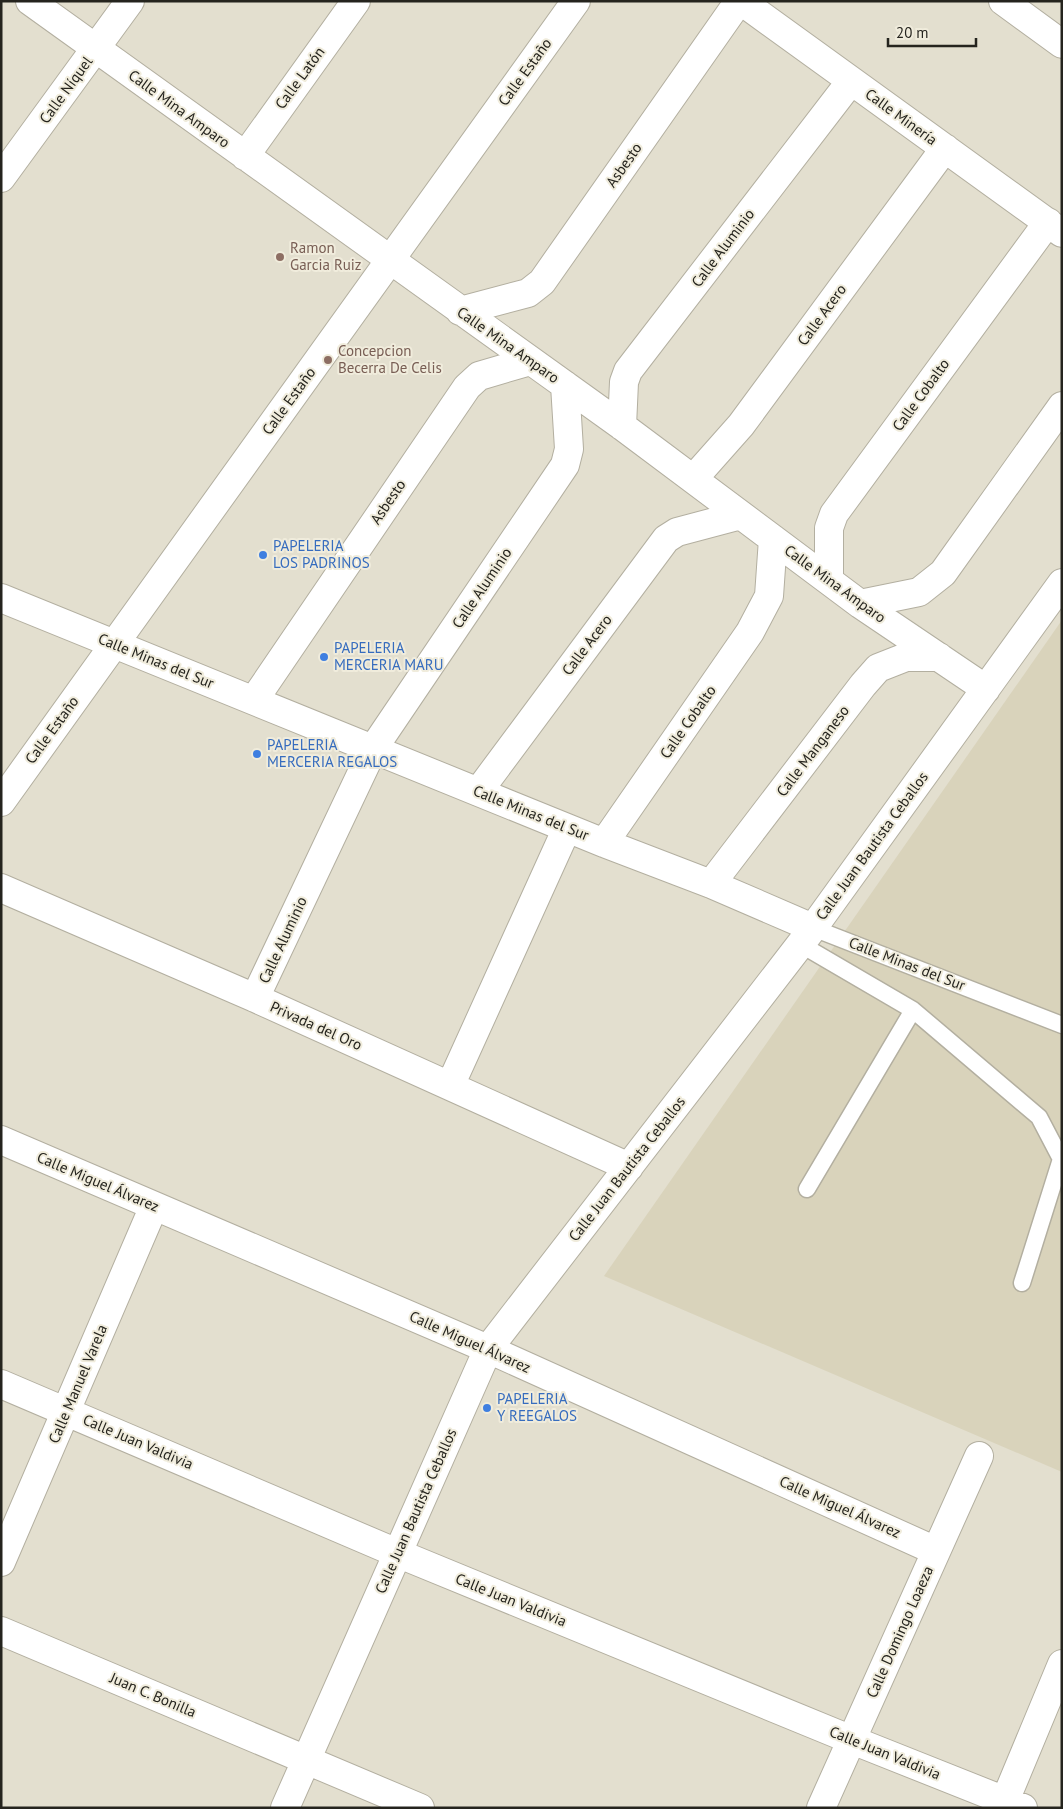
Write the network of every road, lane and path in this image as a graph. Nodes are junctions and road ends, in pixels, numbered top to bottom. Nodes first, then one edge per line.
1 (30, 1) edge
2 (130, 1) edge
3 (356, 1) edge
4 (576, 1) edge
5 (740, 1) edge
6 (1003, 1) edge
7 (1062, 44) edge
8 (96, 49) junction
9 (851, 81) junction
10 (10, 147) edge
11 (944, 148) junction
12 (245, 156) junction
13 (1, 178) edge
14 (1055, 228) edge
15 (390, 260) junction
16 (460, 311) junction
17 (530, 361) junction
18 (565, 385) junction
19 (1062, 406) edge
20 (622, 426) junction
21 (694, 478) junction
22 (741, 515) junction
23 (774, 539) junction
24 (829, 580) junction
25 (1062, 583) edge
26 (1, 598) edge
27 (860, 604) junction
28 (114, 644) junction
29 (938, 658) junction
30 (986, 689) junction
31 (254, 700) junction
32 (373, 749) junction
33 (478, 792) junction
34 (1, 802) edge
35 (567, 828) junction
36 (604, 843) junction
37 (711, 884) junction
38 (1, 888) edge
39 (807, 936) junction
40 (255, 998) junction
41 (912, 1010) junction
42 (1062, 1025) edge
43 (450, 1086) junction
44 (1, 1140) edge
45 (629, 1167) junction
46 (807, 1189) dead end
47 (154, 1206) junction
48 (1022, 1282) dead end
49 (488, 1349) junction
50 (1, 1384) edge
51 (66, 1411) junction
52 (979, 1456) dead end
53 (936, 1551) junction
54 (397, 1553) junction
55 (1, 1562) edge
56 (1, 1631) edge
57 (1062, 1664) edge
58 (852, 1740) junction
59 (306, 1759) junction
60 (1010, 1805) edge
61 (285, 1808) edge
62 (420, 1808) edge
63 (822, 1808) edge

1 - 8 street, Calle Mina Amparo
2 - 8 street, Calle Níquel
3 - 12 street, Calle Latón
4 - 15 street, Calle Estaño
5 - 9 street, Calle Minería
5 - 16 street, Asbesto
6 - 7 street
8 - 10 street, Calle Níquel
8 - 12 street, Calle Mina Amparo
9 - 11 street, Calle Minería
9 - 20 street, Calle Aluminio
10 - 13 street, Calle Níquel
11 - 14 street, Calle Minería
11 - 21 street, Calle Acero
12 - 15 street, Calle Mina Amparo
14 - 24 street, Calle Cobalto
15 - 16 street, Calle Mina Amparo
15 - 28 street, Calle Estaño
16 - 17 street, Calle Mina Amparo
17 - 18 street, Calle Mina Amparo
17 - 31 street, Asbesto
18 - 20 street, Calle Mina Amparo
18 - 32 street, Calle Aluminio
19 - 27 street
20 - 21 street, Calle Mina Amparo
21 - 22 street, Calle Mina Amparo
22 - 23 street, Calle Mina Amparo
22 - 33 street, Calle Acero
23 - 24 street, Calle Mina Amparo
23 - 36 street, Calle Cobalto
24 - 27 street, Calle Mina Amparo
25 - 30 street, Calle Juan Bautista Ceballos
26 - 28 street, Calle Minas del Sur
27 - 29 street, Calle Mina Amparo
28 - 31 street, Calle Minas del Sur
28 - 34 street, Calle Estaño
29 - 30 street, Calle Mina Amparo
29 - 37 street, Calle Manganeso
30 - 39 street, Calle Juan Bautista Ceballos
31 - 32 street, Calle Minas del Sur
32 - 33 street, Calle Minas del Sur
32 - 40 street, Calle Aluminio
33 - 35 street, Calle Minas del Sur
35 - 36 street, Calle Minas del Sur
35 - 43 street
36 - 37 street, Calle Minas del Sur
37 - 39 street, Calle Minas del Sur
38 - 40 street, Privada del Oro
39 - 41 lane
39 - 42 lane, Calle Minas del Sur
39 - 45 street, Calle Juan Bautista Ceballos
40 - 43 street, Privada del Oro
41 - 46 lane
41 - 48 lane
43 - 45 street, Privada del Oro
44 - 47 street, Calle Miguel Álvarez
45 - 49 street, Calle Juan Bautista Ceballos
47 - 49 street, Calle Miguel Álvarez
47 - 51 street, Calle Manuel Varela
49 - 53 street, Calle Miguel Álvarez
49 - 54 street, Calle Juan Bautista Ceballos
50 - 51 street, Calle Juan Valdivia
51 - 54 street, Calle Juan Valdivia
51 - 55 street, Calle Manuel Varela
52 - 53 street, Calle Domingo Loaeza
53 - 58 street, Calle Domingo Loaeza
54 - 58 street, Calle Juan Valdivia
54 - 59 street, Calle Juan Bautista Ceballos
56 - 59 street, Juan C. Bonilla
57 - 60 street
58 - 60 street, Calle Juan Valdivia
58 - 63 street, Calle Domingo Loaeza
59 - 61 street, Calle Juan Bautista Ceballos
59 - 62 street, Juan C. Bonilla

